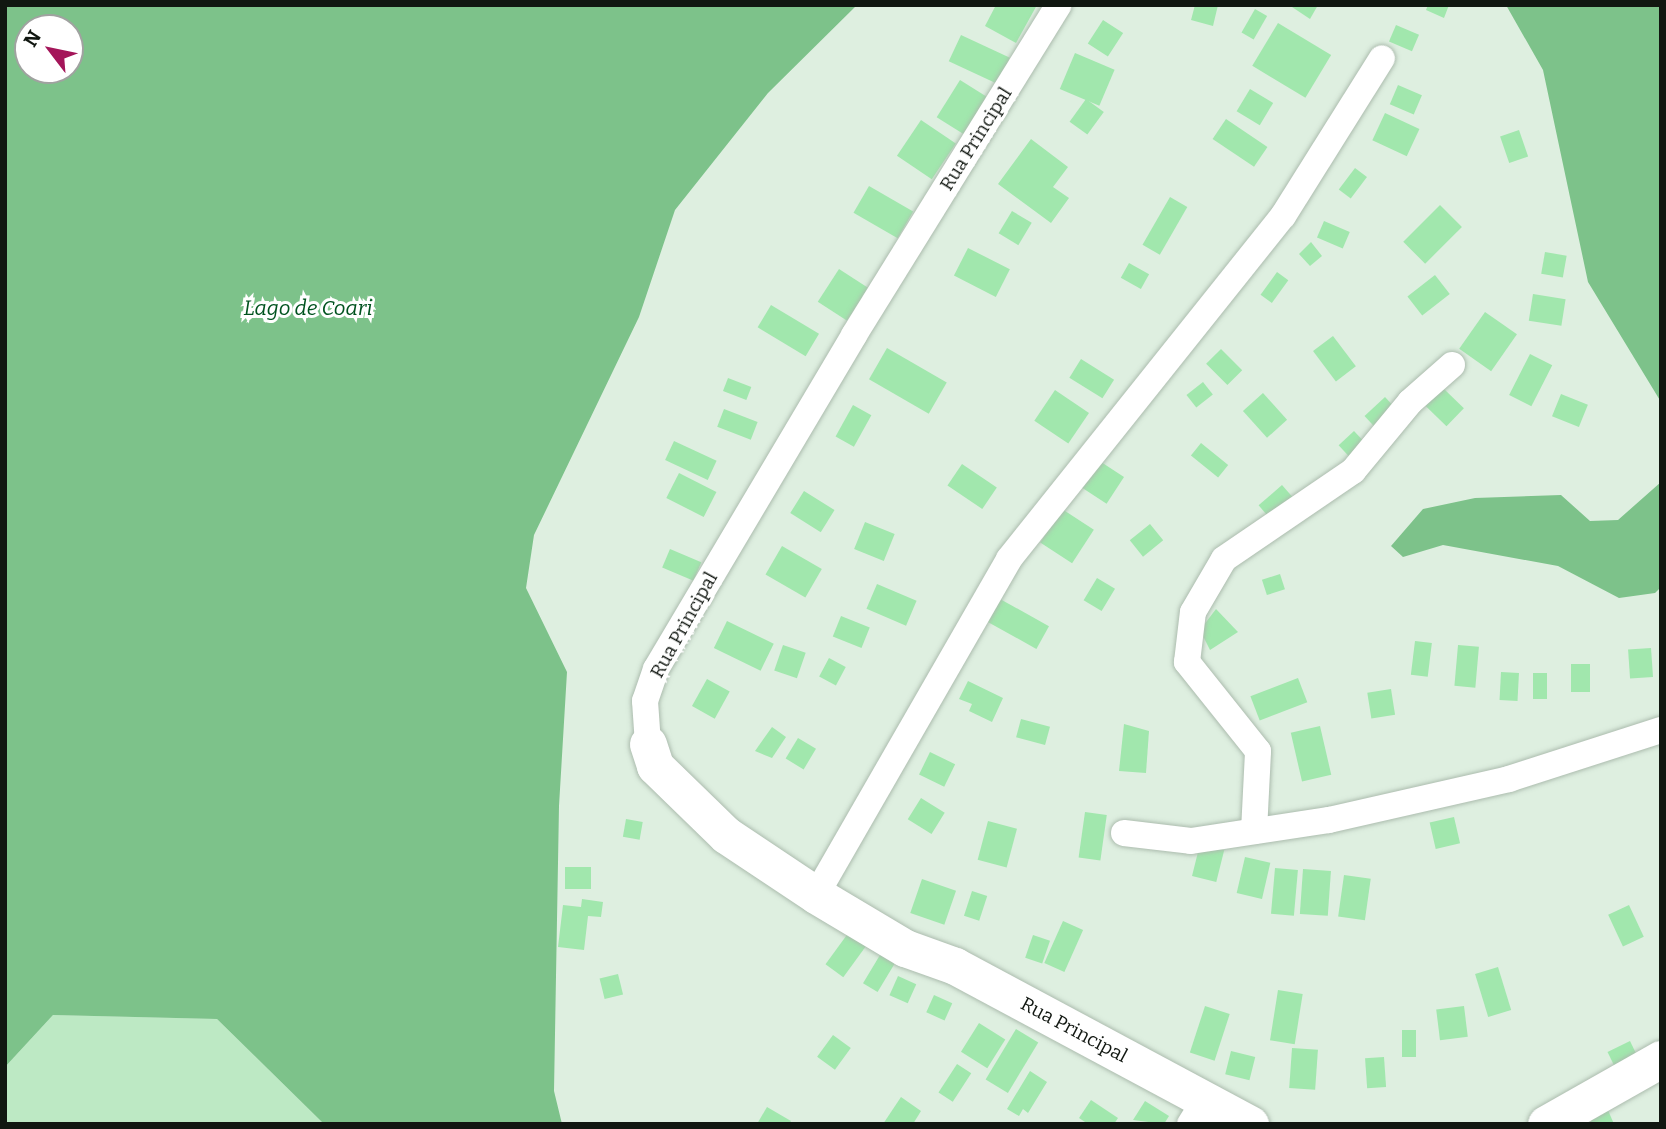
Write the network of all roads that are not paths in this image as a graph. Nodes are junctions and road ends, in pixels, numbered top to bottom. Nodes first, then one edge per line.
1 (1059, 5) edge
2 (1382, 58) dead end
3 (1452, 365) dead end
4 (1661, 730) edge
5 (648, 744) joint
6 (1254, 831) junction
7 (1124, 833) dead end
8 (816, 895) junction
9 (1661, 1059) edge
10 (1197, 1112) edge
11 (1549, 1123) edge
12 (1250, 1124) edge

1 - 5 street, Rua Principal
2 - 8 street
3 - 6 street
4 - 6 street
5 - 8 street, Rua Principal
6 - 7 street
8 - 10 street, Rua Principal
9 - 11 street
10 - 12 street, Rua Principal

